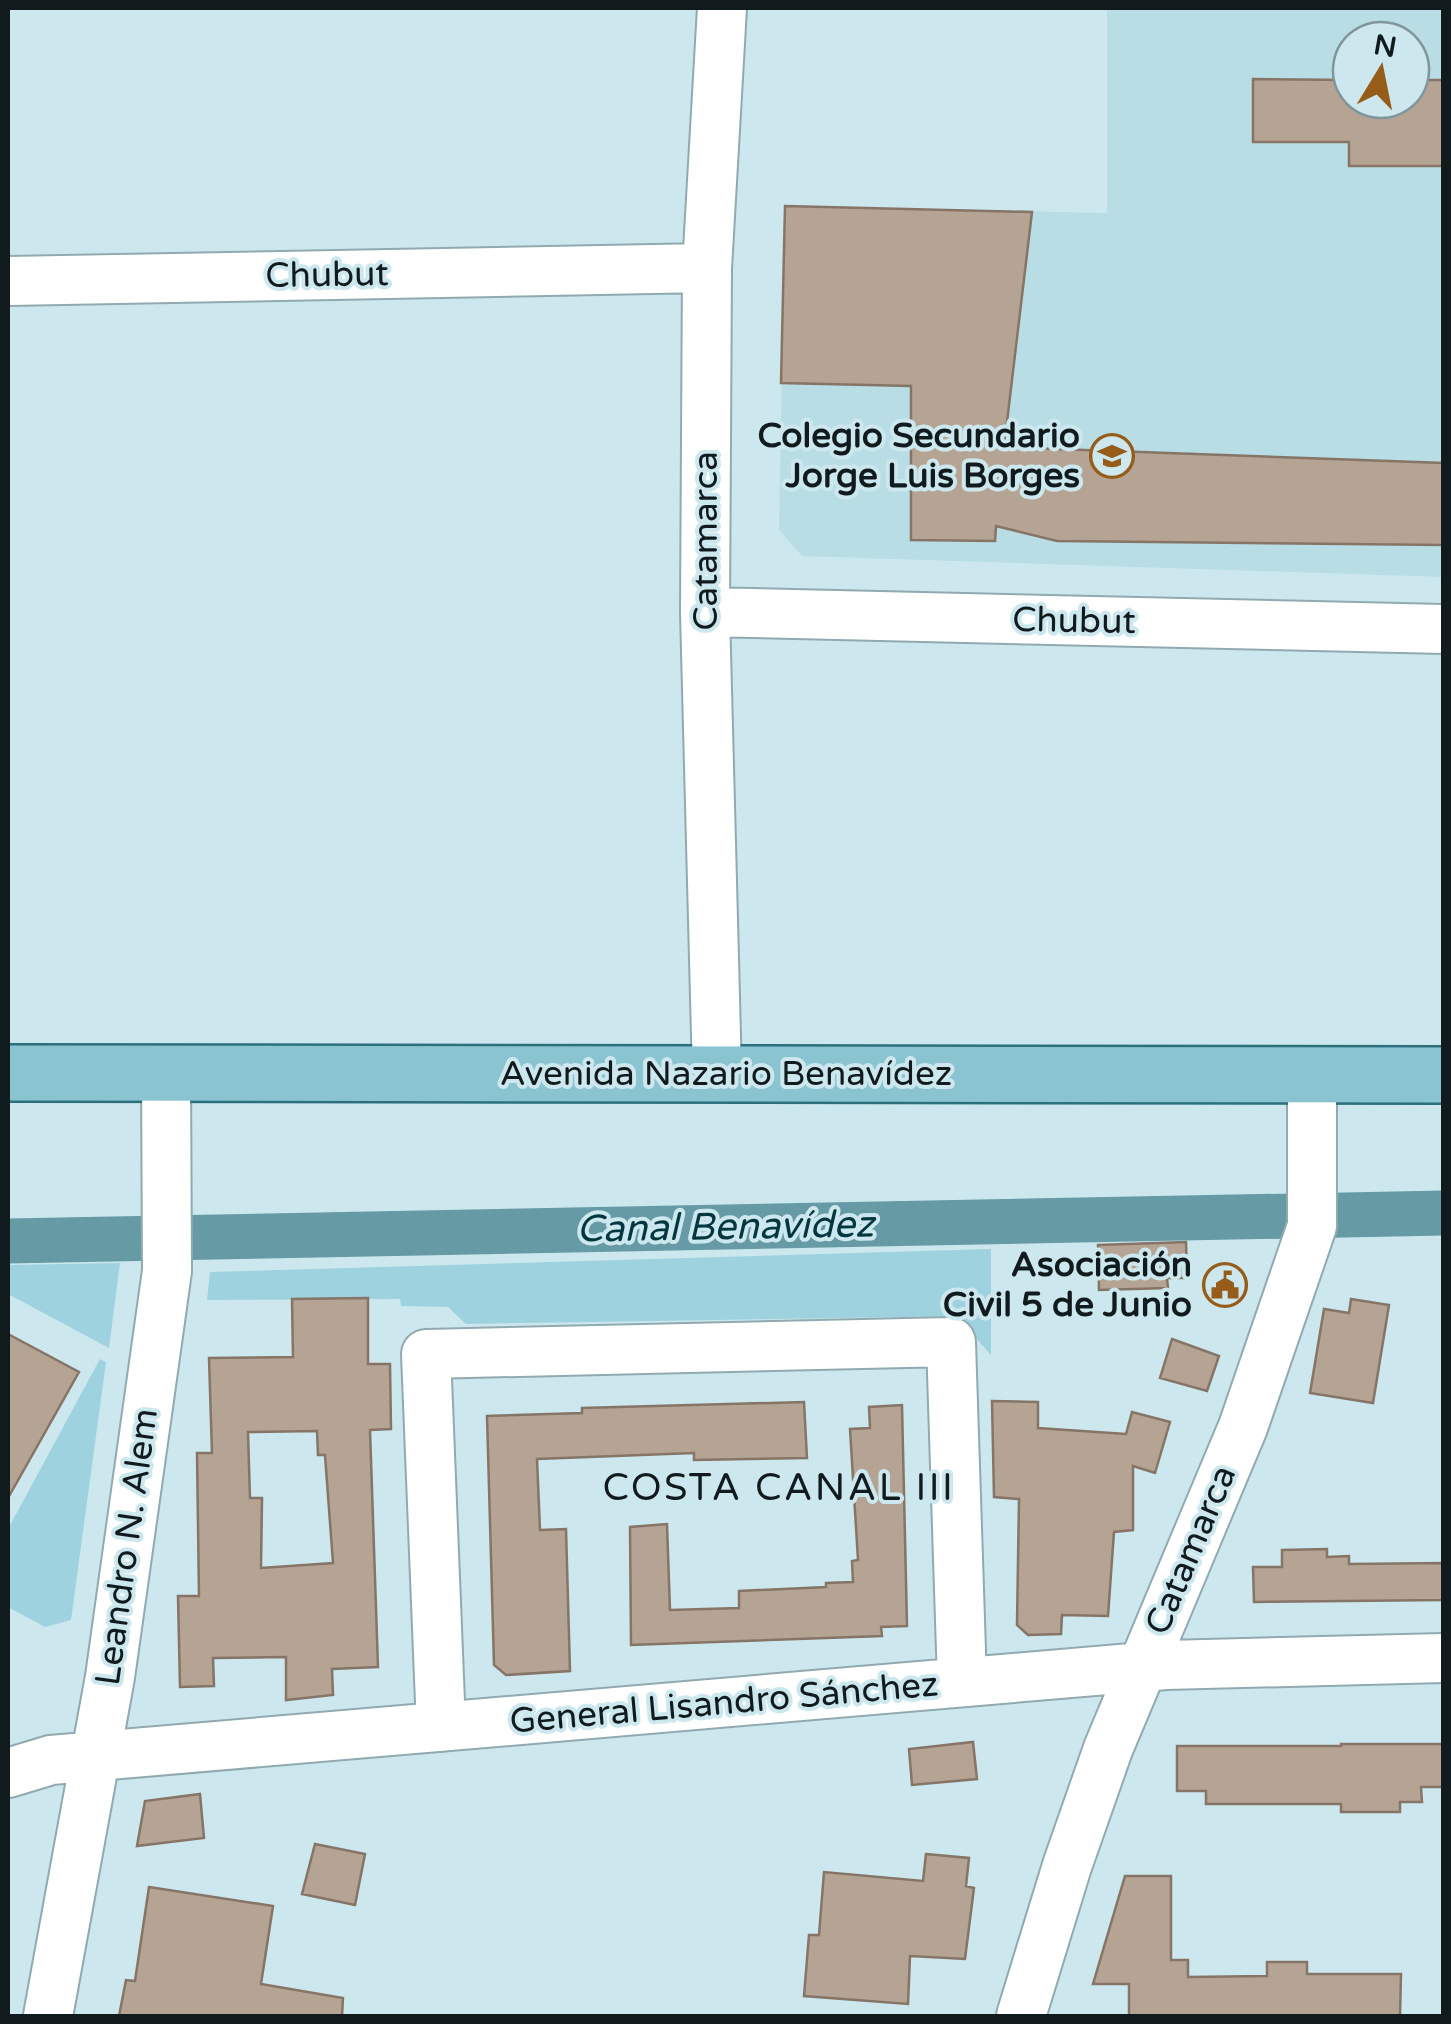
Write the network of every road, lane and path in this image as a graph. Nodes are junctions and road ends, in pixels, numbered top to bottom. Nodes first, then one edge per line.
1 (722, 8) edge
2 (707, 268) junction
3 (8, 281) edge
4 (706, 612) junction
5 (1444, 629) edge
6 (8, 1072) edge
7 (166, 1073) junction
8 (717, 1074) junction
9 (1312, 1076) junction
10 (1444, 1076) edge
11 (1444, 1658) edge
12 (1142, 1668) junction
13 (962, 1682) junction
14 (441, 1727) junction
15 (95, 1756) junction
16 (8, 1772) edge
17 (48, 2016) edge
18 (1021, 2016) edge

1 - 2 street, Catamarca
2 - 3 street, Chubut
2 - 4 street, Catamarca
4 - 5 street, Chubut
4 - 8 street, Catamarca
6 - 7 main road, Avenida Nazario Benavídez
7 - 8 main road, Avenida Nazario Benavídez
7 - 15 street, Leandro N. Alem
8 - 9 main road, Avenida Nazario Benavídez
9 - 10 main road, Avenida Nazario Benavídez
9 - 12 street, Catamarca
11 - 12 street, General Lisandro Sánchez
12 - 13 street, General Lisandro Sánchez
12 - 18 street, Catamarca
13 - 14 street, General Lisandro Sánchez
13 - 14 street
14 - 15 street, General Lisandro Sánchez
15 - 16 street, General Lisandro Sánchez
15 - 17 street, Leandro N. Alem

